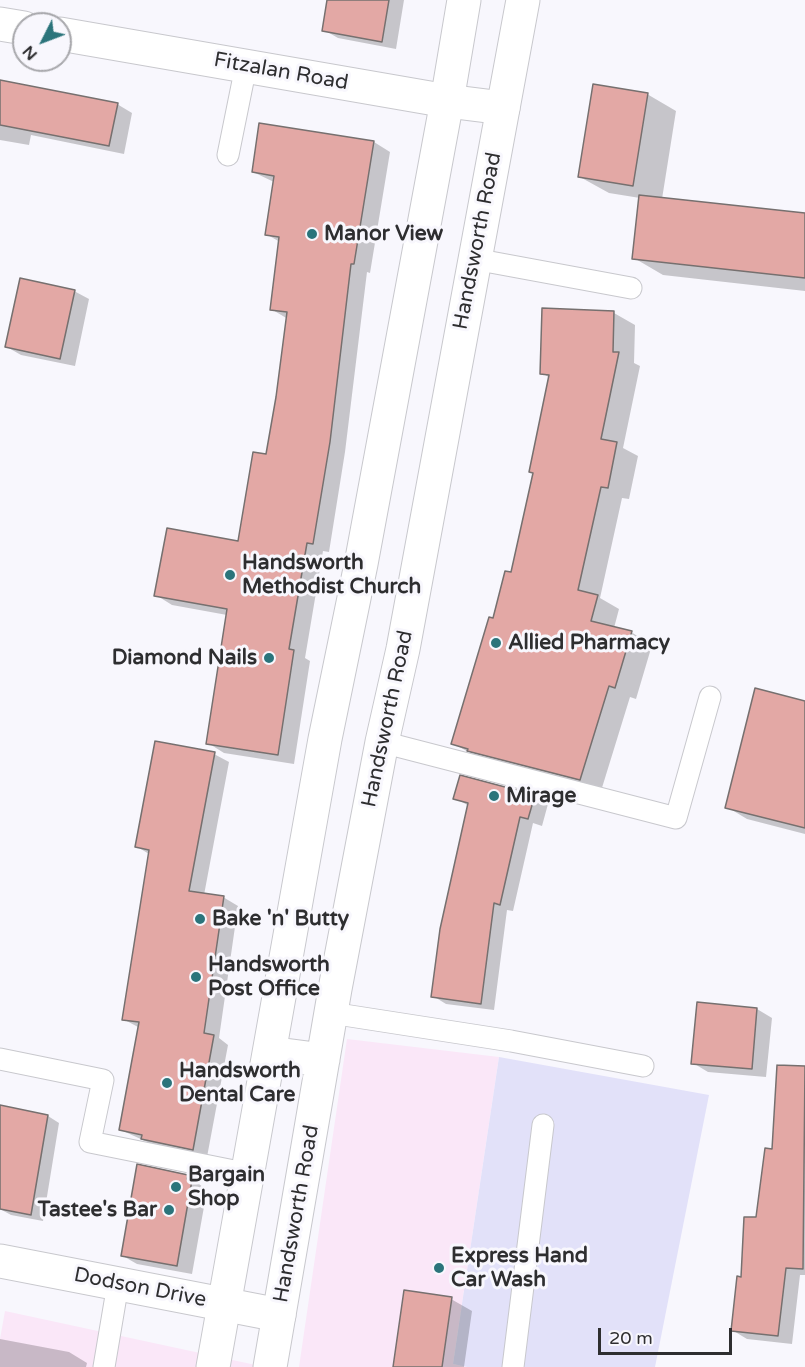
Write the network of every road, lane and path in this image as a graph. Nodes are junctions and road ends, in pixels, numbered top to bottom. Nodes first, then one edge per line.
1 (464, 0) edge
2 (523, 0) edge
3 (72, 36) edge
4 (246, 66) junction
5 (447, 101) junction
6 (503, 108) junction
7 (228, 155) dead end
8 (474, 259) junction
9 (631, 288) dead end
10 (710, 697) dead end
11 (382, 742) junction
12 (331, 1013) junction
13 (270, 1053) junction
14 (0, 1059) edge
15 (323, 1060) junction
16 (643, 1066) dead end
17 (543, 1125) dead end
18 (249, 1174) junction
19 (0, 1261) edge
20 (118, 1284) junction
21 (225, 1305) junction
22 (279, 1315) junction
23 (104, 1367) edge
24 (213, 1367) edge
25 (270, 1367) edge
26 (513, 1367) edge

1 - 5 main road
2 - 6 main road, Handsworth Road
3 - 4 main road, Fitzalan Road
4 - 5 main road, Fitzalan Road
4 - 7 lane
5 - 6 main road, Fitzalan Road
5 - 13 main road
6 - 8 main road, Handsworth Road
8 - 9 lane
8 - 11 main road, Handsworth Road
10 - 11 lane
11 - 12 main road, Handsworth Road
12 - 15 main road, Handsworth Road
12 - 16 lane
13 - 15 main road
13 - 18 main road
14 - 18 lane
15 - 22 main road, Handsworth Road
17 - 26 lane
18 - 21 main road
19 - 20 main road, Dodson Drive
20 - 21 main road, Dodson Drive
20 - 23 lane
21 - 22 main road, Dodson Drive
21 - 24 main road
22 - 25 main road, Handsworth Road

